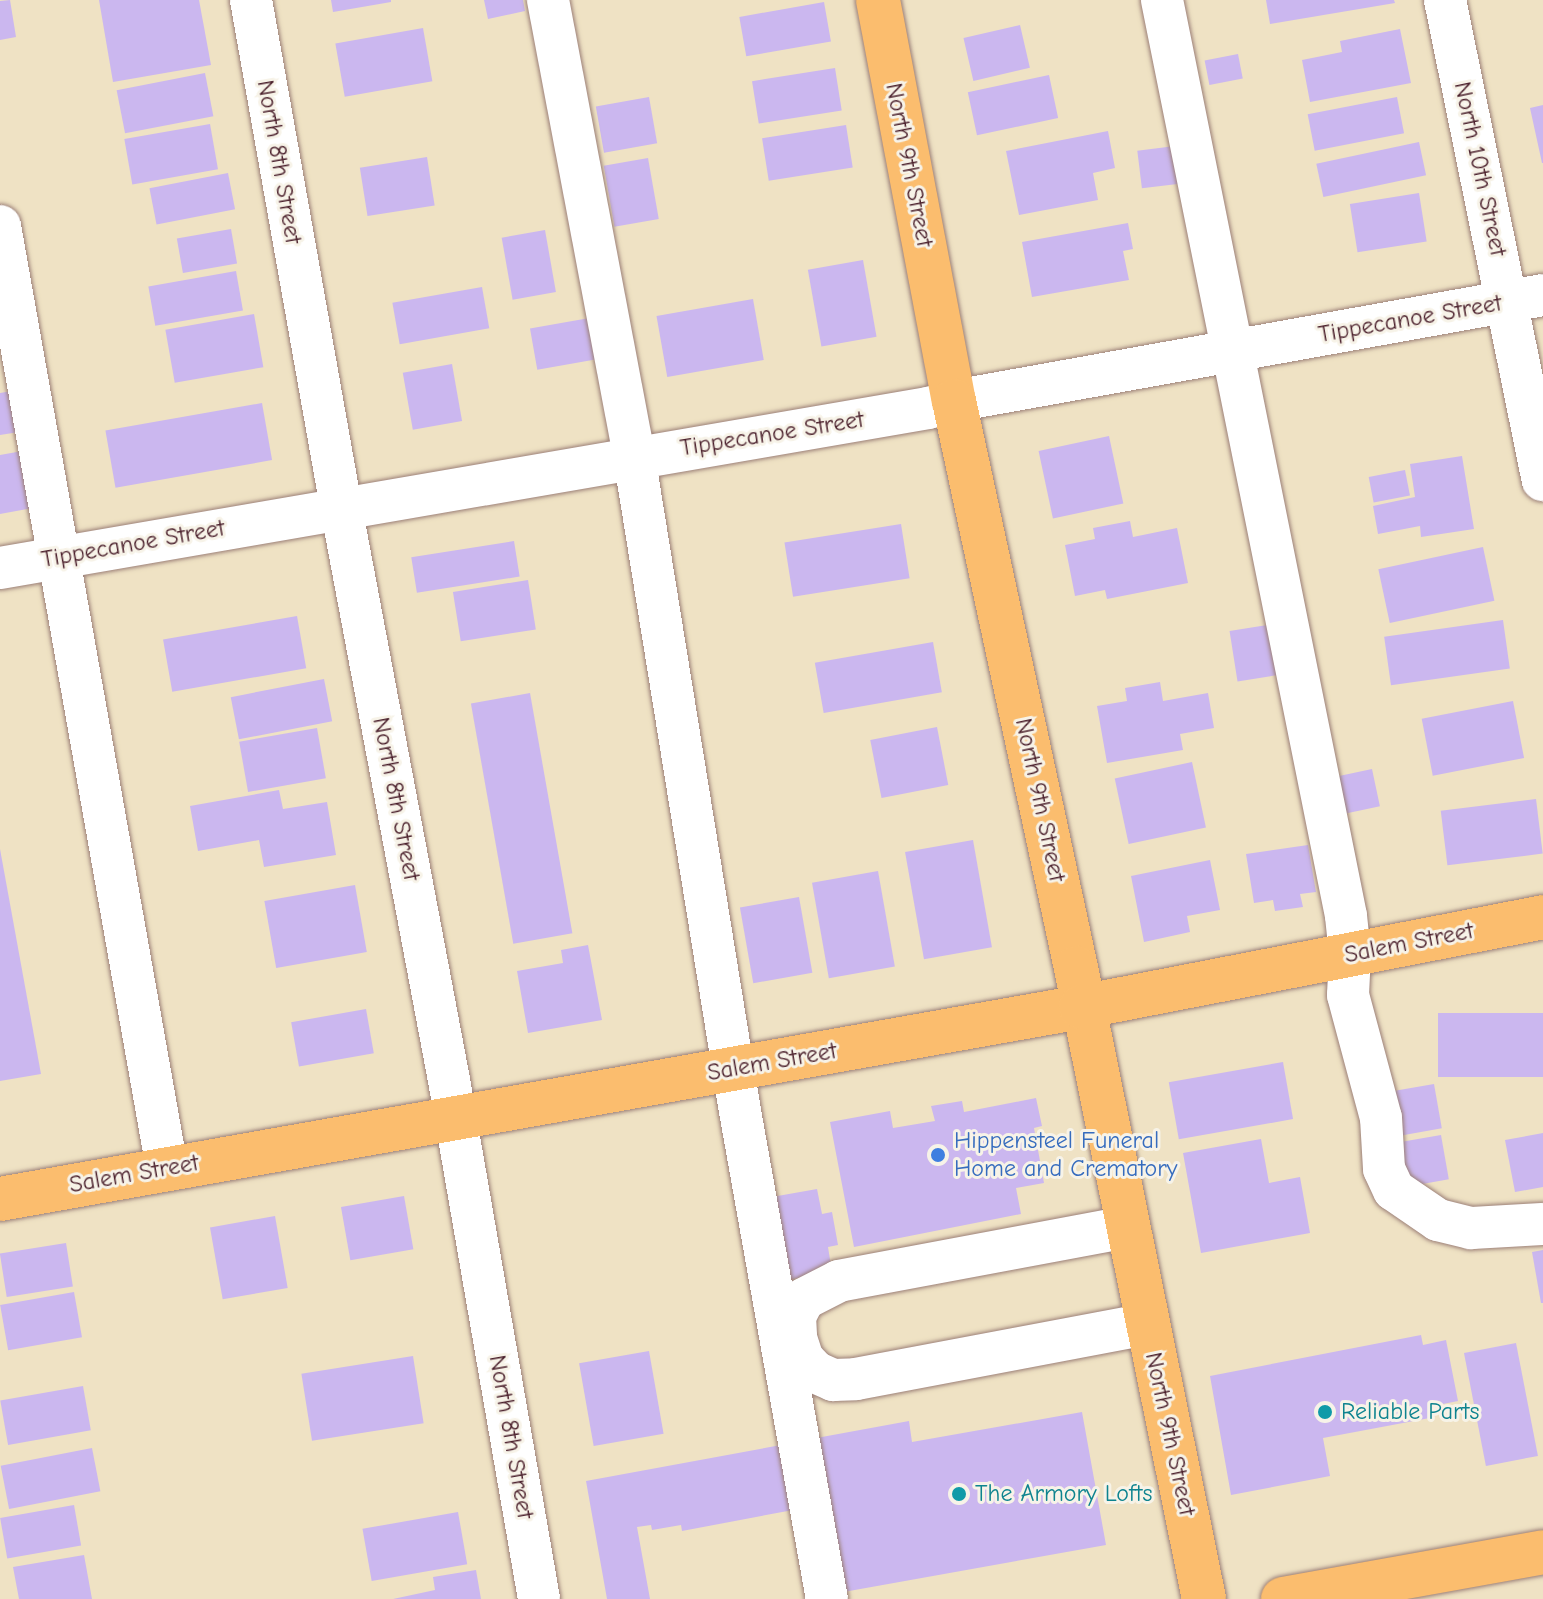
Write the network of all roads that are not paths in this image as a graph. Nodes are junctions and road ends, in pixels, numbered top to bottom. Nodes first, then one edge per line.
1 (251, 0) edge
2 (548, 0) edge
3 (878, 0) edge
4 (1162, 0) edge
5 (1445, 0) edge
6 (0, 226) edge
7 (1525, 298) edge
8 (1235, 351) junction
9 (954, 401) junction
10 (634, 456) junction
11 (1543, 480) edge
12 (341, 507) junction
13 (58, 557) junction
14 (0, 568) edge
15 (1543, 917) edge
16 (1350, 954) junction
17 (1081, 1007) junction
18 (735, 1068) junction
19 (455, 1118) junction
20 (167, 1168) junction
21 (0, 1199) edge
22 (1543, 1224) edge
23 (1127, 1227) junction
24 (1148, 1324) junction
25 (1543, 1552) edge
26 (539, 1599) edge
27 (827, 1599) edge
28 (1204, 1599) edge
29 (1283, 1599) edge

1 - 12 street, North 8th Street
2 - 10 street
3 - 9 main road, North 9th Street
4 - 8 street
5 - 7 street, North 10th Street
6 - 13 street
7 - 8 street, Tippecanoe Street
7 - 11 street, North 10th Street
8 - 9 street, Tippecanoe Street
8 - 16 street
9 - 10 street, Tippecanoe Street
9 - 17 main road, North 9th Street
10 - 12 street, Tippecanoe Street
10 - 18 street
12 - 13 street, Tippecanoe Street
12 - 19 street, North 8th Street
13 - 14 street, Tippecanoe Street
13 - 20 street
15 - 16 main road, Salem Street
16 - 17 main road, Salem Street
16 - 22 street
17 - 18 main road, Salem Street
17 - 23 main road, North 9th Street
18 - 19 main road, Salem Street
18 - 27 street
19 - 20 main road, Salem Street
19 - 26 street, North 8th Street
20 - 21 main road, Salem Street
23 - 24 main road, North 9th Street
23 - 24 street
24 - 28 main road, North 9th Street
25 - 29 main road

